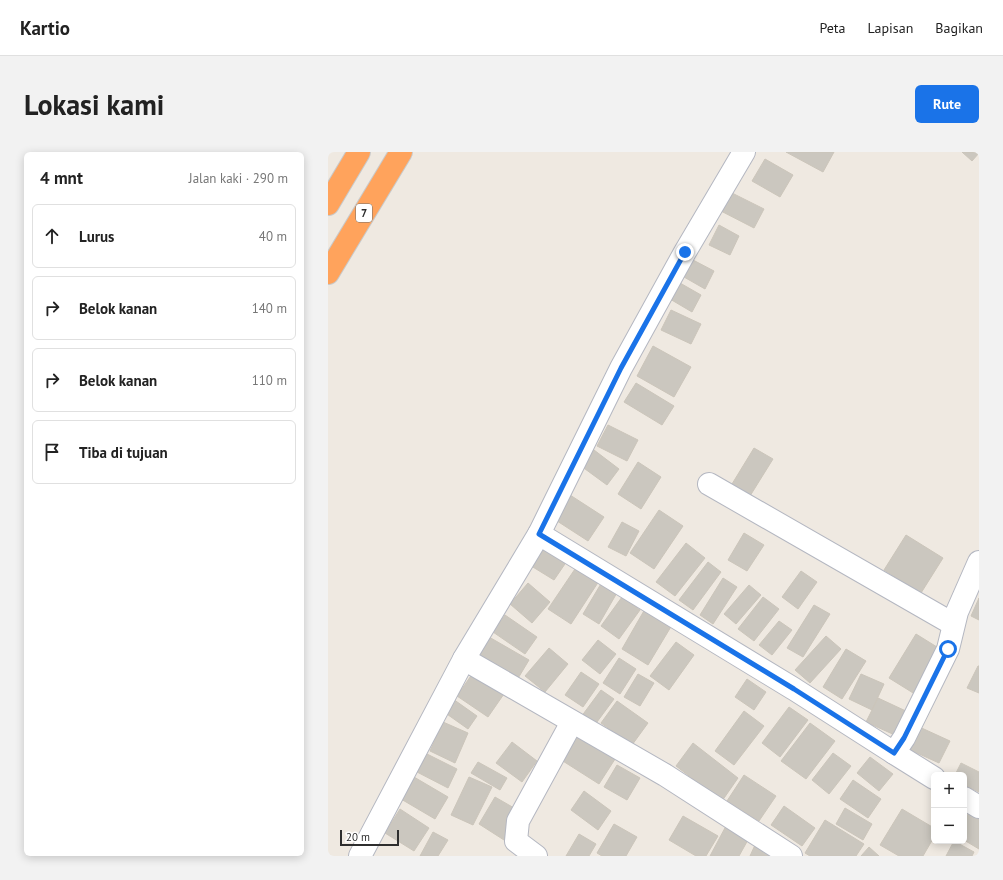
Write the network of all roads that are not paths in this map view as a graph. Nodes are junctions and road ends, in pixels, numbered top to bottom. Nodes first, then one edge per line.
1 (359, 152) edge
2 (401, 152) edge
3 (744, 152) edge
4 (328, 204) edge
5 (328, 273) edge
6 (709, 484) dead end
7 (539, 534) junction
8 (979, 562) edge
9 (953, 624) junction
10 (464, 660) junction
11 (572, 722) junction
12 (894, 753) junction
13 (931, 776) edge
14 (967, 800) edge
15 (979, 807) edge
16 (360, 856) edge
17 (536, 856) edge
18 (791, 856) edge

1 - 4 highway
2 - 5 highway, 7
3 - 7 street
6 - 9 street
7 - 10 street
7 - 12 street
8 - 9 street
9 - 12 street
10 - 11 street
10 - 16 street
11 - 17 street
11 - 18 street
12 - 13 street
14 - 15 street

